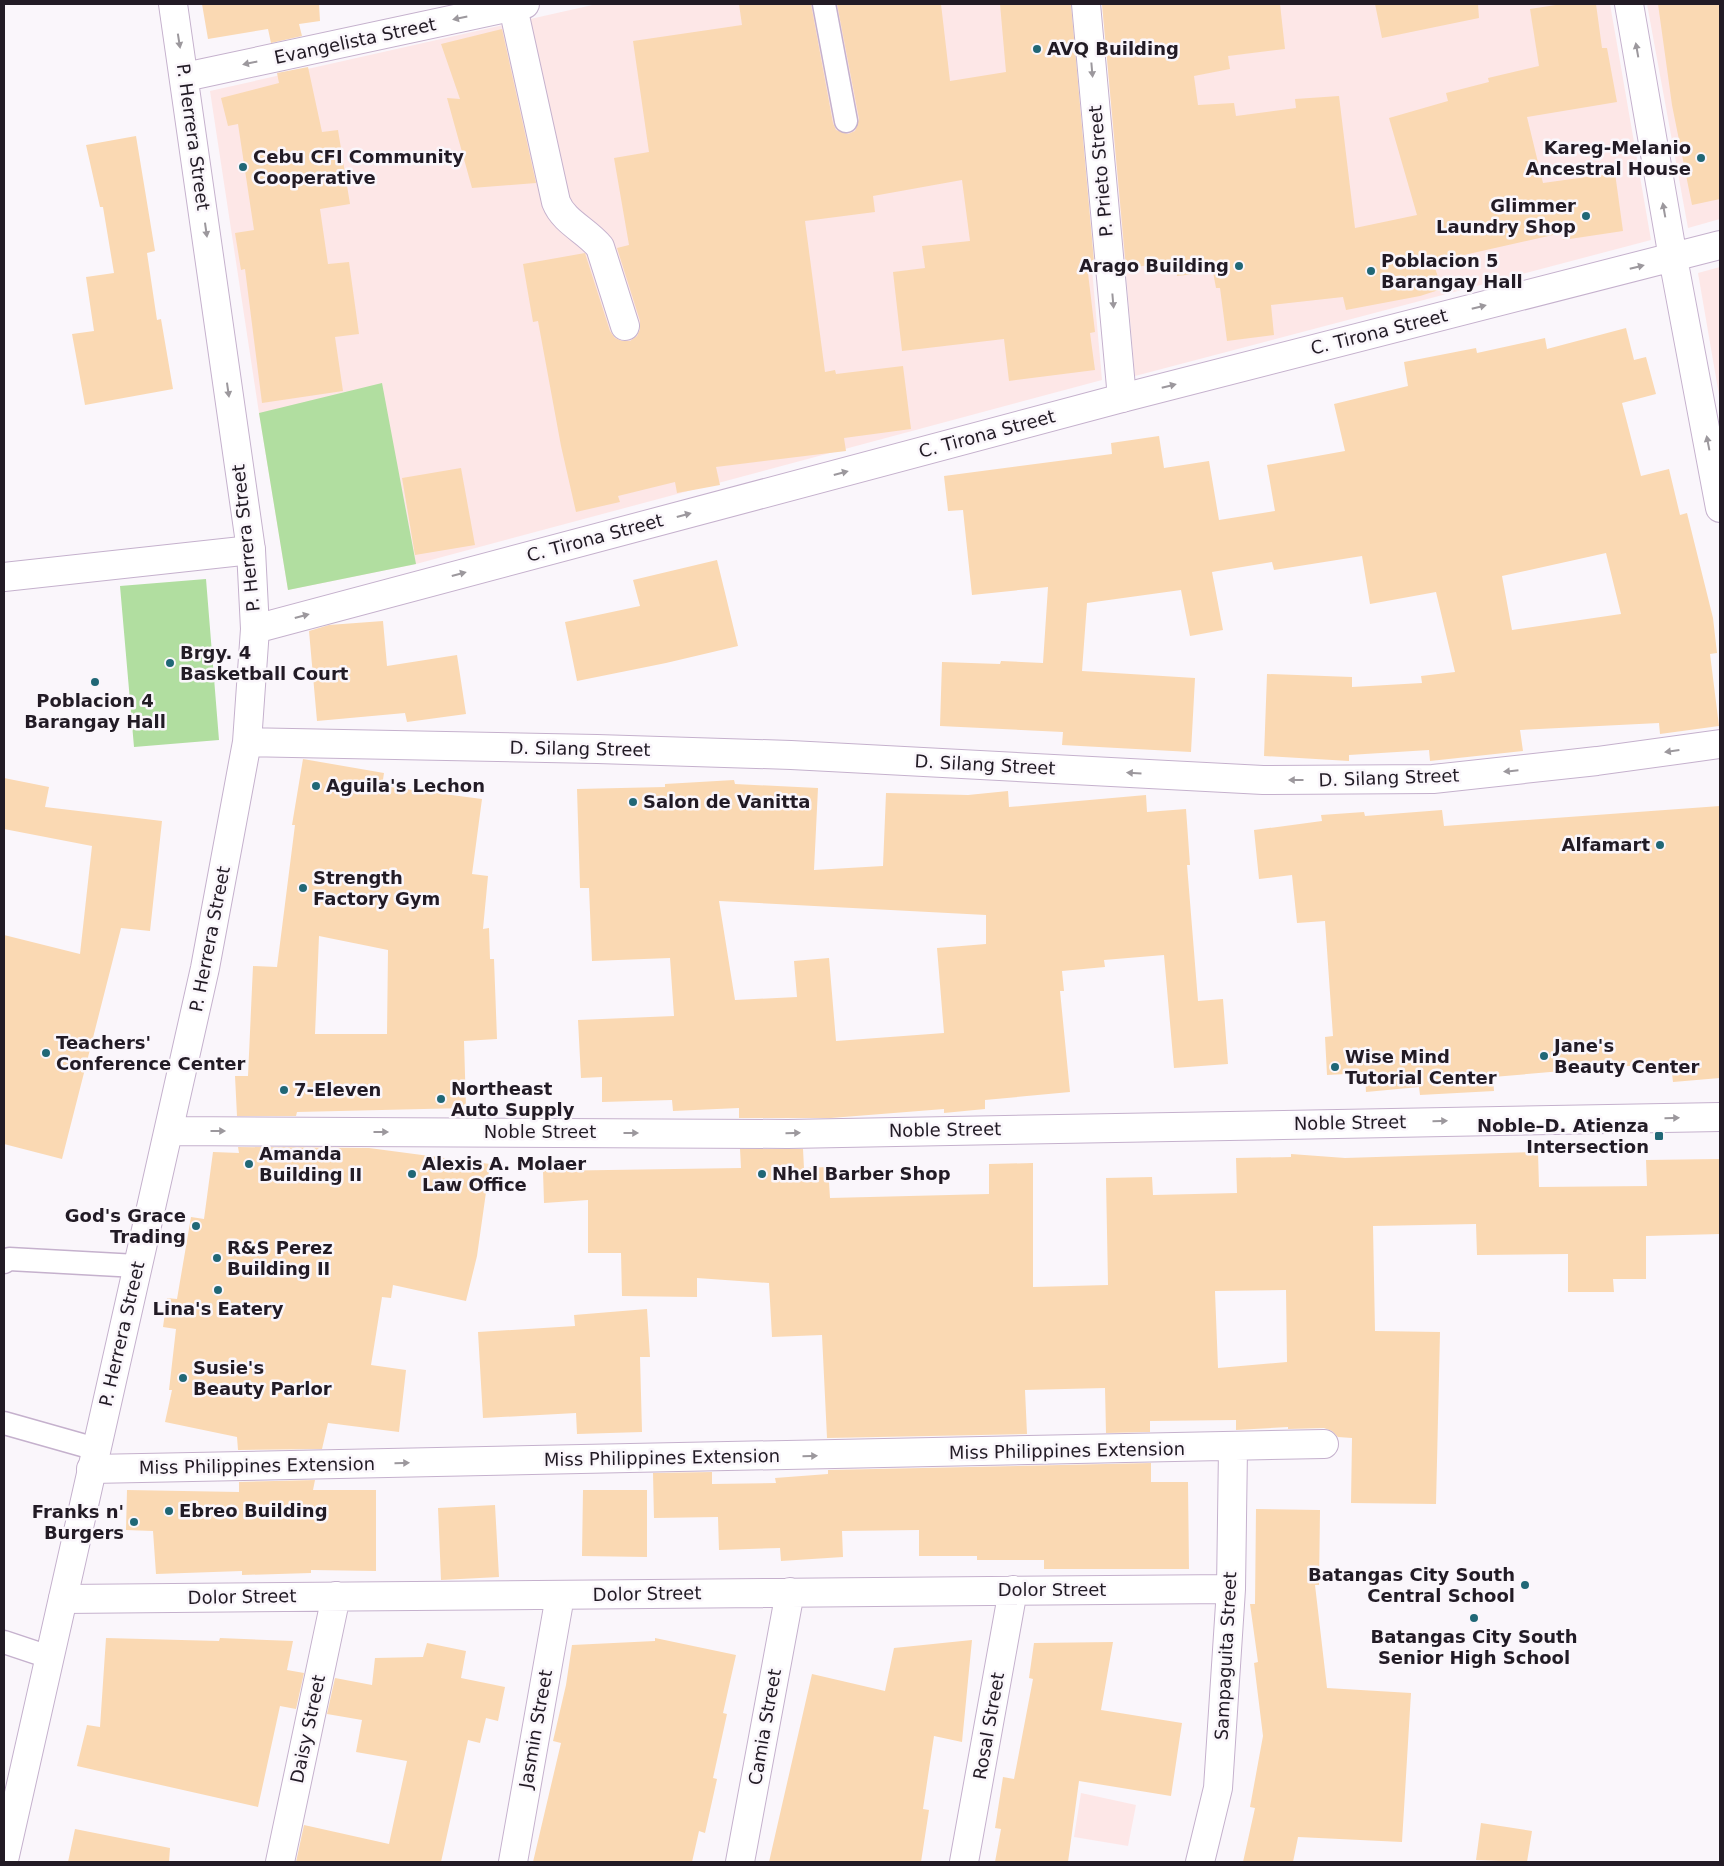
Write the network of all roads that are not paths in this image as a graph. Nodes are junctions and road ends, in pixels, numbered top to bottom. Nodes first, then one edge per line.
1 (172, 4) edge
2 (824, 4) edge
3 (1086, 4) edge
4 (1629, 4) edge
5 (519, 5) edge
6 (184, 77) junction
7 (846, 121) dead end
8 (1720, 245) edge
9 (1673, 258) junction
10 (625, 326) dead end
11 (1122, 398) junction
12 (1720, 508) edge
13 (251, 550) junction
14 (4, 577) edge
15 (255, 628) junction
16 (247, 742) junction
17 (1720, 744) edge
18 (1720, 1117) edge
19 (170, 1130) junction
20 (4, 1262) edge
21 (137, 1266) junction
22 (4, 1424) edge
23 (1324, 1444) dead end
24 (1233, 1448) junction
25 (93, 1459) junction
26 (1230, 1589) junction
27 (1013, 1590) junction
28 (790, 1592) junction
29 (336, 1596) junction
30 (560, 1596) junction
31 (63, 1599) junction
32 (4, 1642) edge
33 (49, 1657) junction
34 (4, 1860) edge
35 (280, 1862) edge
36 (513, 1862) edge
37 (740, 1862) edge
38 (964, 1862) edge
39 (1200, 1862) edge

1 -> 6 street, P. Herrera Street
2 - 7 lane
3 -> 11 street, P. Prieto Street
9 -> 4 street
5 -> 6 street, Evangelista Street
5 - 10 street
6 -> 13 street, P. Herrera Street
8 - 9 street, C. Tirona Street
11 -> 9 street, C. Tirona Street
12 -> 9 street
15 -> 11 street, C. Tirona Street
13 - 14 street
13 - 15 street, P. Herrera Street
15 - 16 street, P. Herrera Street
17 -> 16 street, D. Silang Street
16 - 19 street, P. Herrera Street
19 -> 18 street, Noble Street
19 - 21 street, P. Herrera Street
20 - 21 lane
21 - 25 street, P. Herrera Street
22 - 25 lane
23 - 24 street, Miss Philippines Extension
25 -> 24 street, Miss Philippines Extension
24 - 26 street, Sampaguita Street
25 - 31 street, P. Herrera Street
26 - 27 street, Dolor Street
26 - 39 street, Sampaguita Street
27 - 28 street, Dolor Street
27 - 38 street, Rosal Street
28 - 30 street, Dolor Street
28 - 37 street, Camia Street
29 - 30 street, Dolor Street
29 - 31 street, Dolor Street
29 - 35 street, Daisy Street
30 - 36 street, Jasmin Street
31 - 33 street, P. Herrera Street
32 - 33 lane
33 - 34 street, P. Herrera Street

